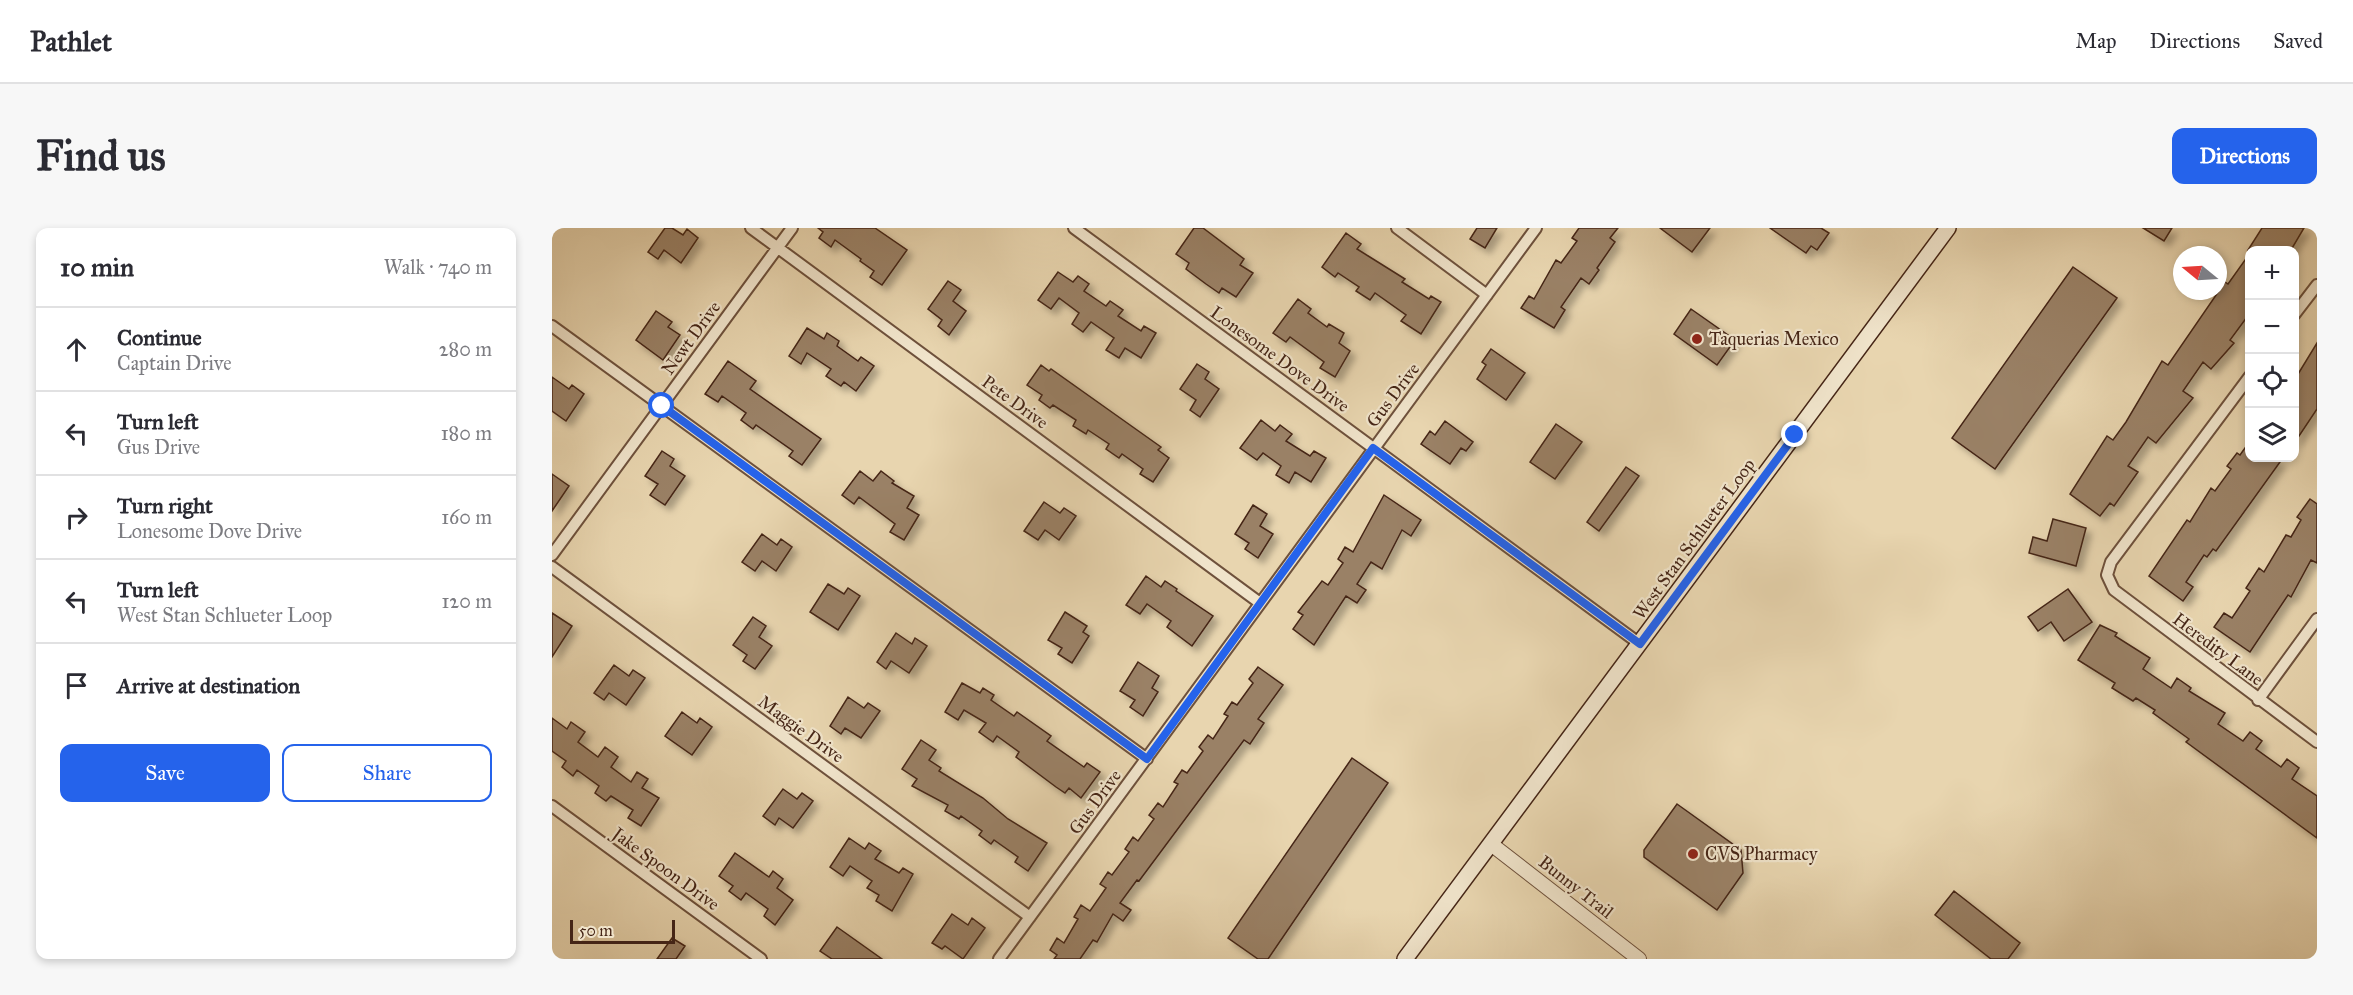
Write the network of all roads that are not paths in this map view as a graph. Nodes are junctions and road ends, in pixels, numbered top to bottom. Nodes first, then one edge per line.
1 (751, 228) edge
2 (792, 228) edge
3 (1074, 228) edge
4 (1397, 228) edge
5 (1536, 228) edge
6 (1948, 228) edge
7 (778, 248) junction
8 (2317, 285) edge
9 (1487, 295) junction
10 (2299, 310) edge
11 (552, 326) edge
12 (2245, 383) edge
13 (662, 406) junction
14 (1373, 448) junction
15 (552, 555) edge
16 (552, 567) edge
17 (1260, 603) junction
18 (2317, 619) edge
19 (1640, 644) junction
20 (2258, 700) junction
21 (2317, 742) edge
22 (1147, 759) junction
23 (552, 806) edge
24 (1491, 844) junction
25 (1030, 917) junction
26 (761, 959) edge
27 (999, 959) edge
28 (1406, 959) edge
29 (1639, 959) edge

1 - 7 street, Pete Drive
2 - 7 street, Newt Drive
3 - 14 street, Lonesome Dove Drive
4 - 9 street
5 - 9 street, Gus Drive
6 - 19 main road, West Stan Schlueter Loop
7 - 13 street, Newt Drive
7 - 17 street, Pete Drive
8 - 10 street
9 - 14 street, Gus Drive
11 - 13 street
12 - 20 street, Heredity Lane
13 - 15 street, Newt Drive
13 - 22 street
14 - 17 street, Gus Drive
14 - 19 street, Lonesome Dove Drive
16 - 25 street, Maggie Drive
17 - 22 street, Gus Drive
18 - 20 street
19 - 24 main road, West Stan Schlueter Loop
20 - 21 street, Heredity Lane
22 - 25 street, Gus Drive
23 - 26 street, Jake Spoon Drive
24 - 28 main road, West Stan Schlueter Loop
24 - 29 street, Bunny Trail
25 - 27 street, Gus Drive

